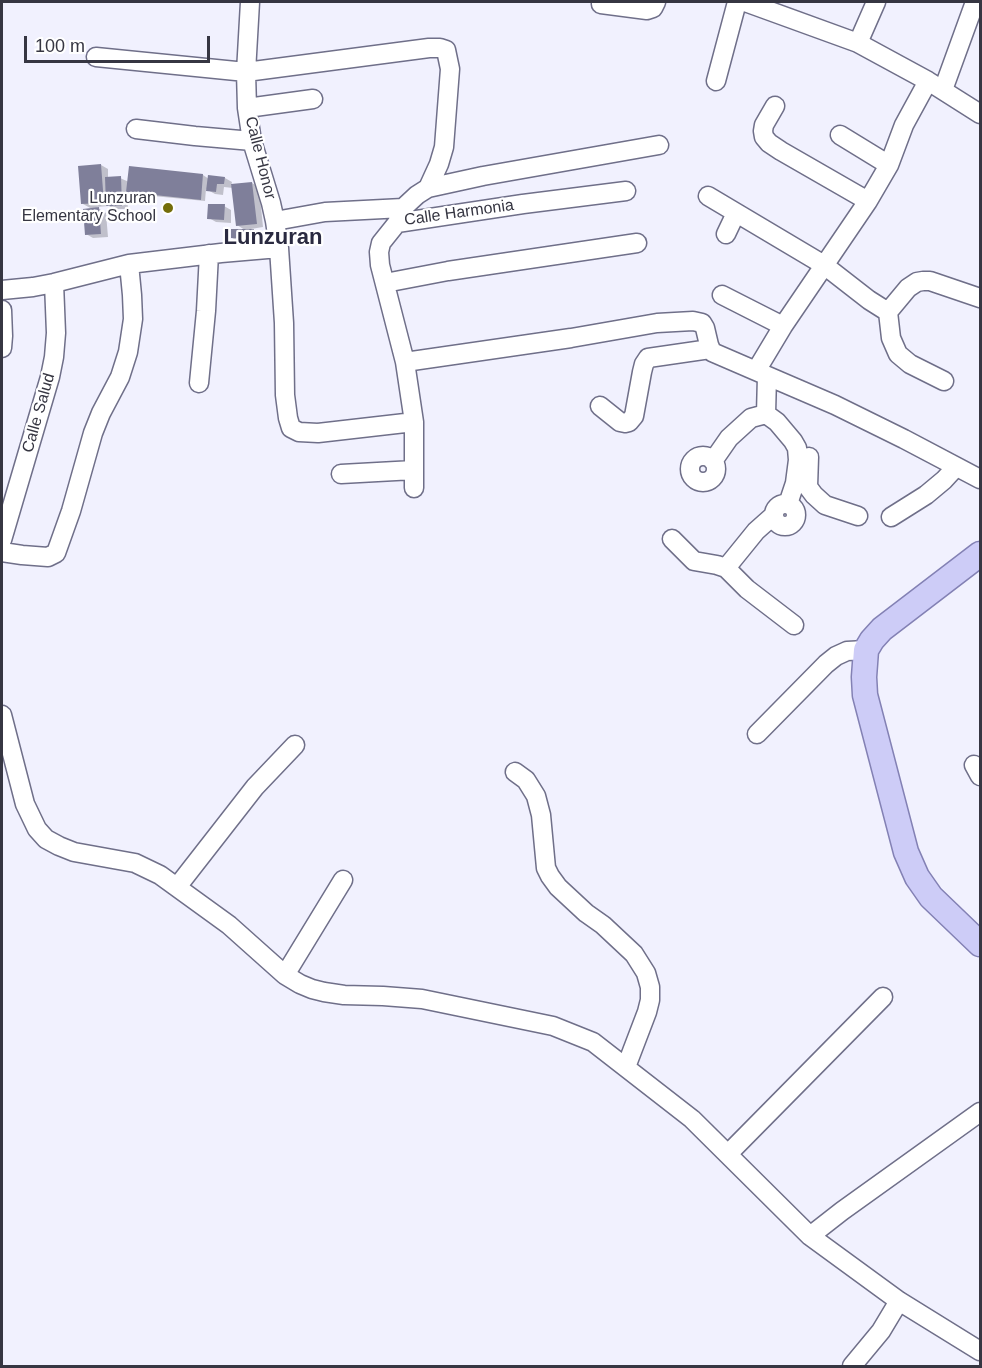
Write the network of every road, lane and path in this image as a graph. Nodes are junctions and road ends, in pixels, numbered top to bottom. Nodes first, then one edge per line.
1 (250, 2) edge
2 (656, 2) edge
3 (737, 2) edge
4 (745, 2) edge
5 (876, 2) edge
6 (975, 2) edge
7 (602, 4) dead end
8 (858, 43) junction
9 (96, 57) dead end
10 (246, 72) junction
11 (716, 81) dead end
12 (936, 85) junction
13 (313, 99) dead end
14 (775, 106) dead end
15 (247, 108) junction
16 (981, 114) edge
17 (136, 129) dead end
18 (840, 135) dead end
19 (252, 141) junction
20 (659, 145) dead end
21 (889, 165) junction
22 (428, 188) junction
23 (626, 191) dead end
24 (708, 196) dead end
25 (868, 201) junction
26 (736, 213) junction
27 (400, 216) junction
28 (275, 221) junction
29 (726, 234) dead end
30 (637, 243) dead end
31 (279, 248) junction
32 (209, 254) junction
33 (129, 264) junction
34 (824, 265) junction
35 (54, 283) junction
36 (385, 283) junction
37 (2, 290) edge
38 (722, 295) dead end
39 (980, 298) edge
40 (2, 310) edge
41 (888, 312) junction
42 (783, 326) junction
43 (2, 348) edge
44 (710, 349) junction
45 (405, 362) junction
46 (761, 374) junction
47 (944, 381) dead end
48 (198, 383) dead end
49 (600, 406) dead end
50 (766, 414) junction
51 (414, 422) junction
52 (808, 451) junction
53 (713, 461) dead end
54 (956, 467) junction
55 (341, 474) dead end
56 (981, 479) edge
57 (858, 516) dead end
58 (891, 517) dead end
59 (672, 539) dead end
60 (2, 540) edge
61 (2, 552) edge
62 (981, 554) edge
63 (726, 568) junction
64 (794, 625) dead end
65 (866, 650) junction
66 (2, 715) edge
67 (757, 734) dead end
68 (295, 746) dead end
69 (515, 772) dead end
70 (343, 880) dead end
71 (177, 887) junction
72 (981, 944) edge
73 (285, 975) junction
74 (883, 997) dead end
75 (626, 1067) junction
76 (981, 1112) edge
77 (728, 1154) junction
78 (810, 1236) junction
79 (899, 1301) junction
80 (981, 1351) edge
81 (852, 1366) edge

1 - 10 street, Calle Honor
2 - 7 street
3 - 11 street
4 - 8 street
5 - 8 street
6 - 12 street
8 - 12 street
9 - 10 street
10 - 15 street, Calle Honor
10 - 22 street
12 - 16 street
12 - 21 street
13 - 15 street
14 - 25 street
15 - 19 street, Calle Honor
17 - 19 street
18 - 21 street
19 - 28 street, Calle Honor
20 - 22 street
21 - 25 street
22 - 27 street
23 - 27 street, Calle Harmonia
24 - 26 street
25 - 34 street
26 - 29 street
26 - 34 street
27 - 28 street, Calle Harmonia
27 - 36 street
28 - 31 street, Calle Honor
30 - 36 street
31 - 32 street
31 - 51 street, Calle Honor
32 - 33 street
32 - 48 street
33 - 35 street
33 - 61 street
34 - 41 street
34 - 42 street
35 - 37 street
35 - 60 street, Calle Salud
36 - 45 street
38 - 42 street
39 - 41 street
40 - 43 street
41 - 47 street
42 - 46 street
44 - 45 street
44 - 46 street
44 - 49 street
45 - 51 street
46 - 50 street
46 - 54 street
50 - 52 street
50 - 53 street
51 - 55 street
52 - 57 street
52 - 63 street
54 - 56 street
54 - 58 street
59 - 63 street
62 - 65 main road
63 - 64 street
65 - 67 street
65 - 72 main road
66 - 71 street
68 - 71 street
69 - 75 street
70 - 73 street
71 - 73 street
73 - 75 street
74 - 77 street
75 - 77 street
76 - 78 street
77 - 78 street
78 - 79 street
79 - 80 street
79 - 81 street

